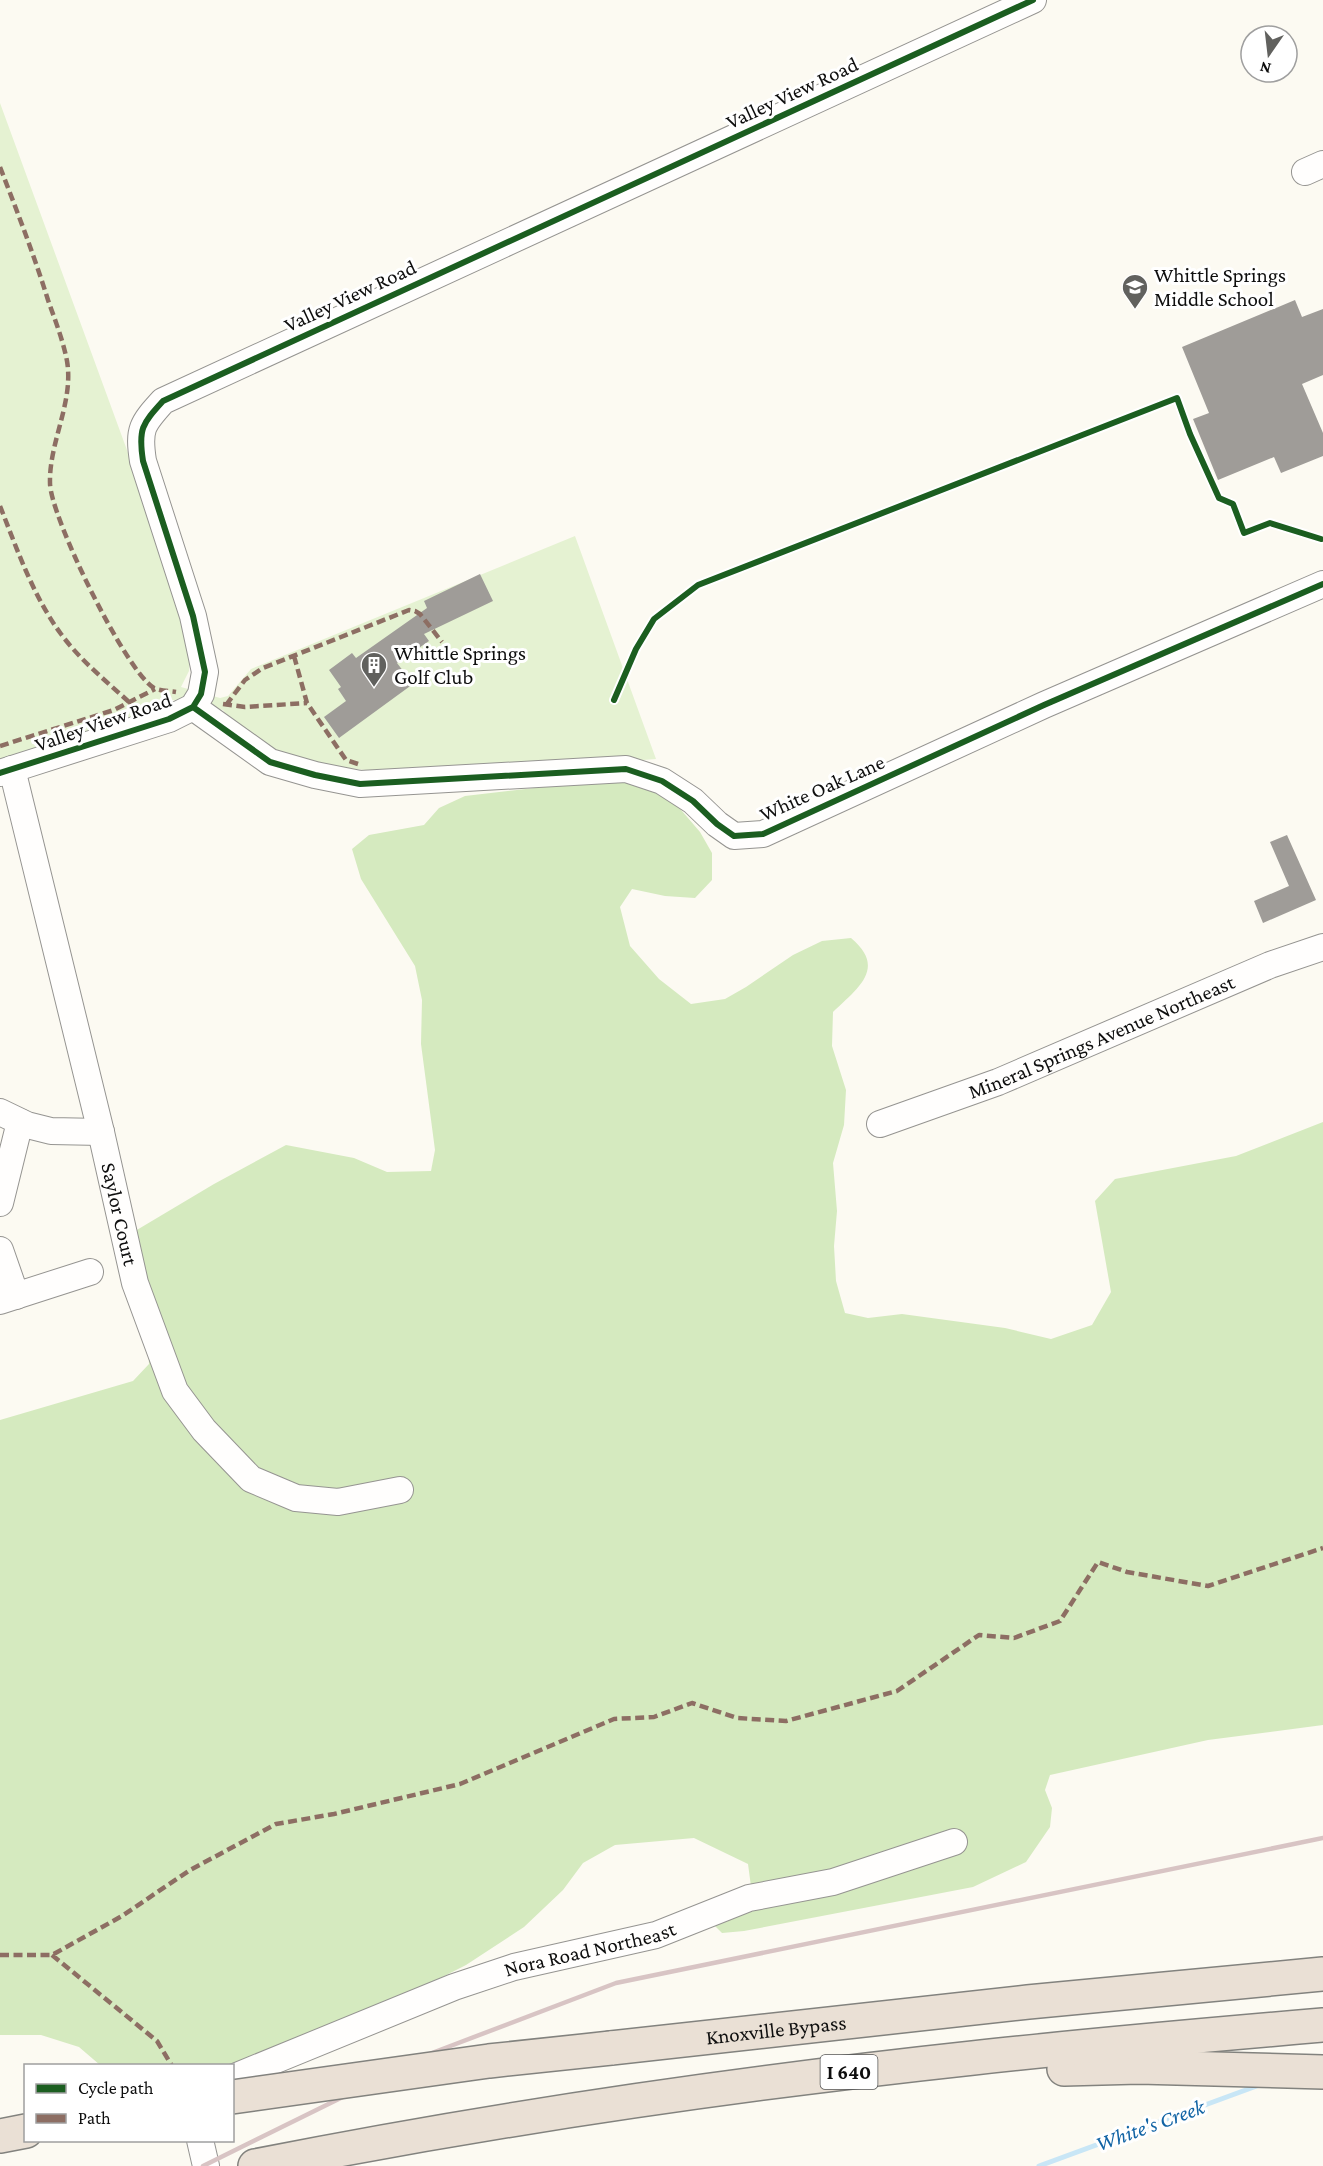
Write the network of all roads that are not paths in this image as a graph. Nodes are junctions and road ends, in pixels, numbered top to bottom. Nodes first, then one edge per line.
1 (1033, 0) edge
2 (1323, 584) edge
3 (193, 707) junction
4 (6, 771) edge
5 (1323, 947) edge
6 (10, 1117) edge
7 (880, 1124) dead end
8 (101, 1132) junction
9 (0, 1203) edge
10 (0, 1251) edge
11 (90, 1272) dead end
12 (8, 1299) edge
13 (400, 1490) dead end
14 (954, 1842) dead end
15 (1323, 1974) edge
16 (1323, 2025) edge
17 (1323, 2072) edge
18 (234, 2077) edge
19 (706, 2092) junction
20 (234, 2097) edge
21 (24, 2131) edge
22 (0, 2136) edge
23 (200, 2142) edge
24 (206, 2166) edge
25 (255, 2166) edge

1 - 3 street, Valley View Road
2 - 3 street, White Oak Lane
3 - 4 street, Valley View Road
4 - 8 street, Saylor Court
5 - 7 street, Mineral Springs Avenue Northeast
6 - 8 street
6 - 9 street
8 - 13 street, Saylor Court
10 - 12 street
11 - 12 street
14 - 18 street, Nora Road Northeast
15 - 20 highway, Knoxville Bypass / I 640, bridge
16 - 19 highway, I 640
17 - 19 highway
19 - 25 highway, I 640
21 - 22 highway
23 - 24 street

